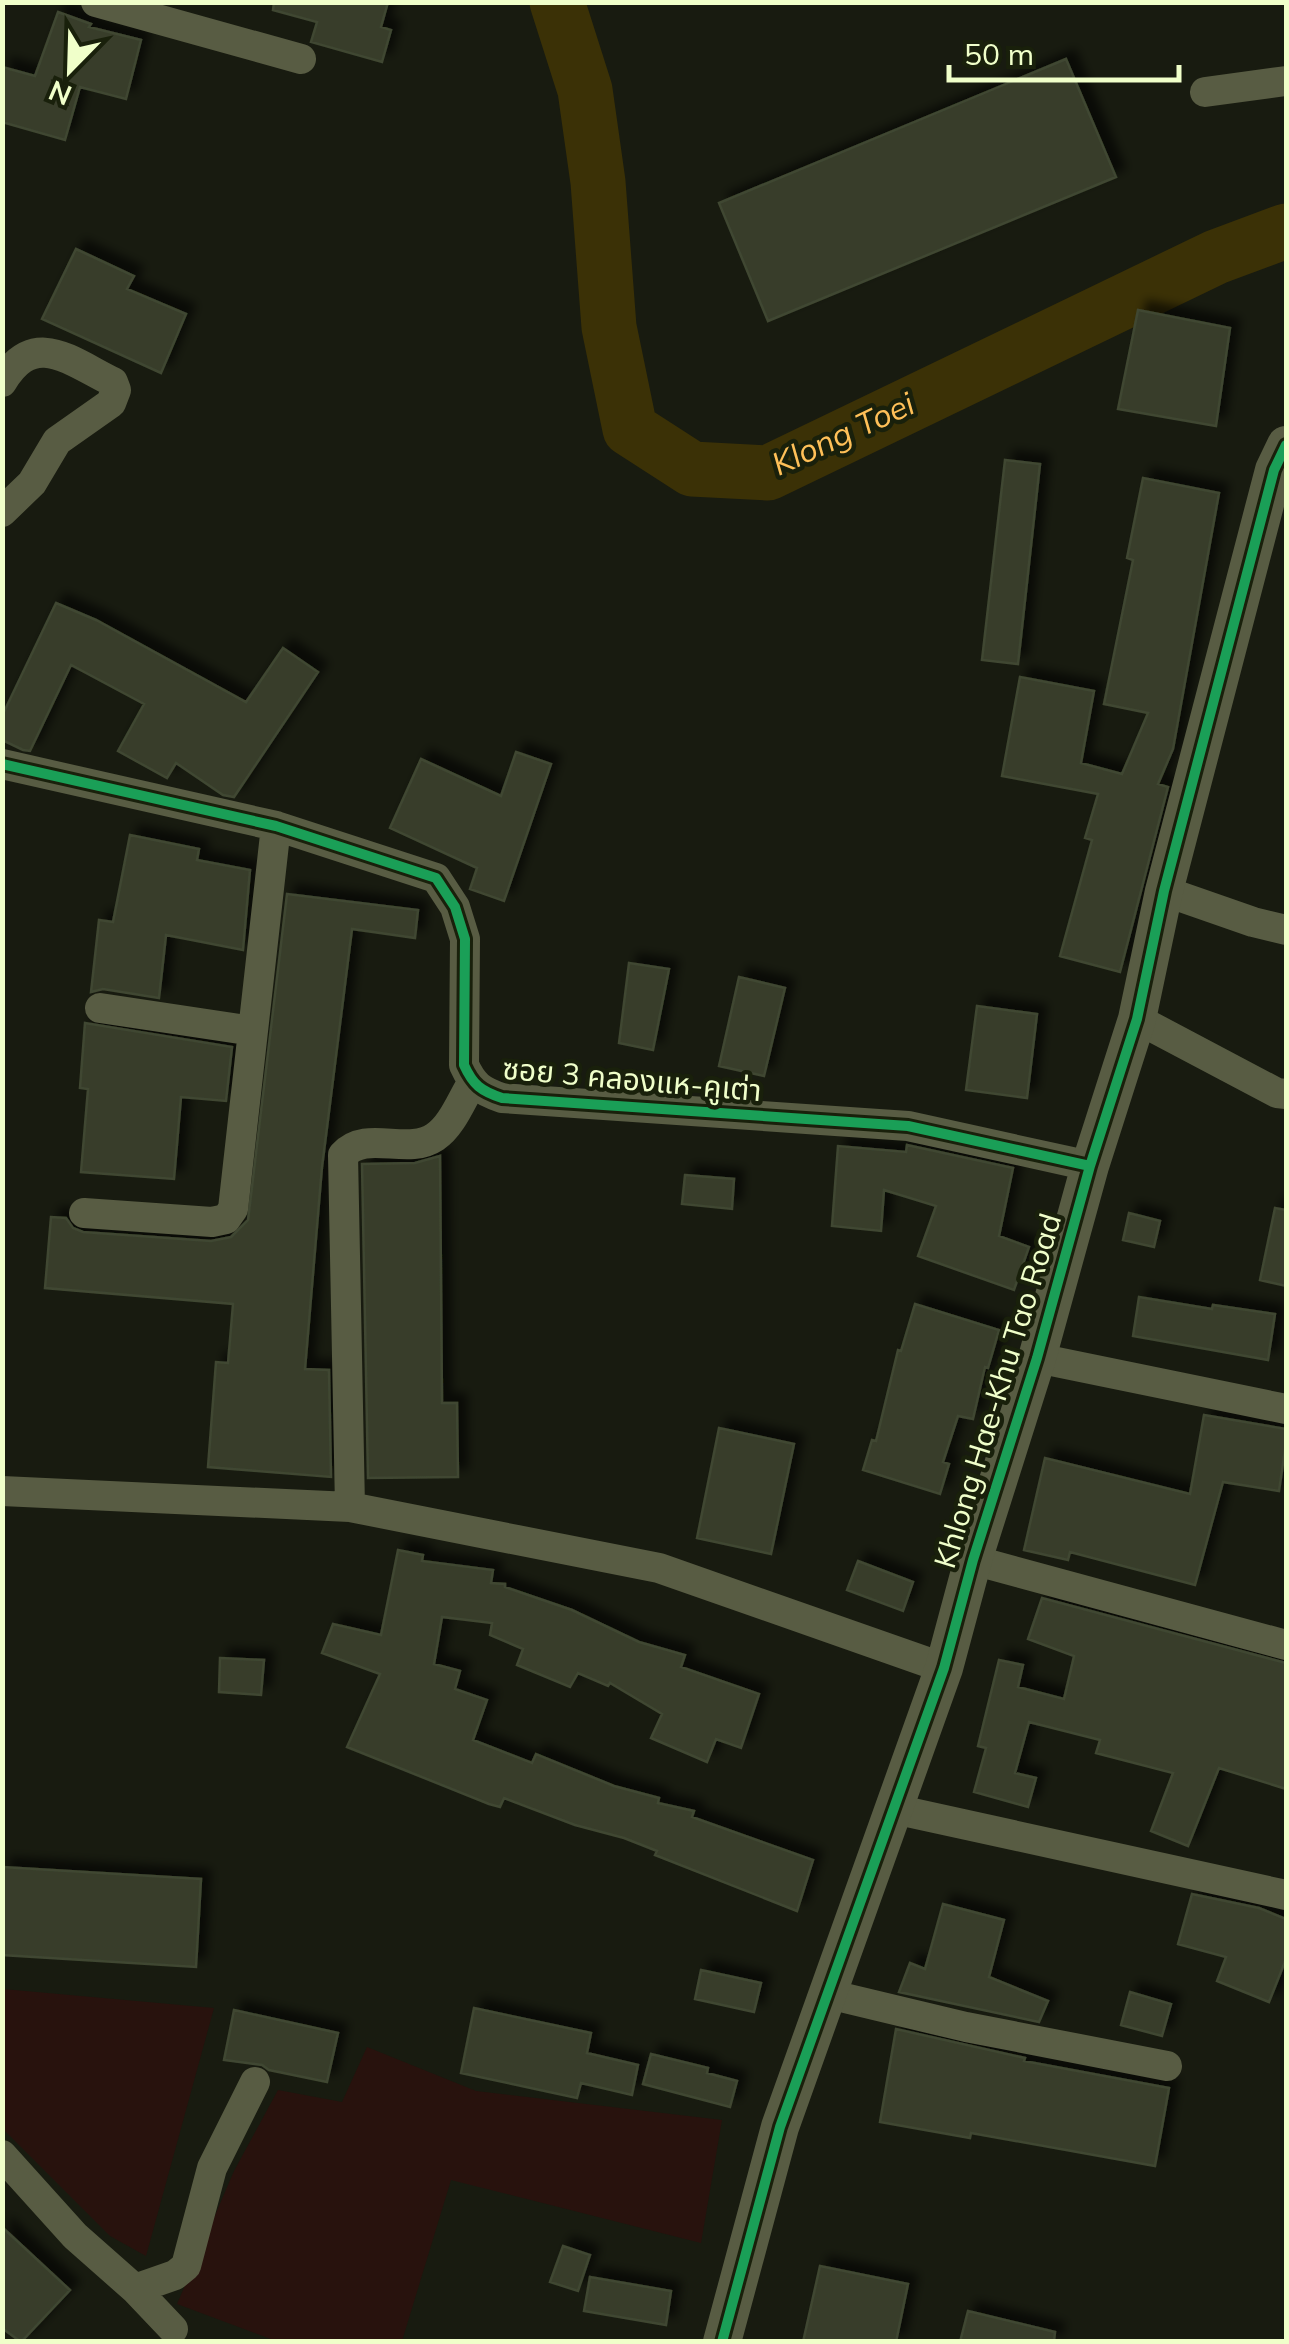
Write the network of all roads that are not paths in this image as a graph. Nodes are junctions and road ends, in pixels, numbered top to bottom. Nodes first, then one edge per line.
1 (96, 2) edge
2 (301, 59) dead end
3 (1286, 81) edge
4 (1205, 92) dead end
5 (2, 382) edge
6 (1282, 463) edge
7 (2, 512) edge
8 (2, 764) edge
9 (276, 826) junction
10 (1164, 891) junction
11 (1286, 930) edge
12 (100, 1008) dead end
13 (1137, 1018) junction
14 (253, 1031) junction
15 (472, 1083) junction
16 (1286, 1094) edge
17 (1090, 1166) junction
18 (84, 1213) dead end
19 (1038, 1358) junction
20 (1286, 1409) edge
21 (2, 1491) edge
22 (350, 1508) junction
23 (973, 1560) junction
24 (1286, 1645) edge
25 (944, 1668) junction
26 (894, 1809) junction
27 (1286, 1896) edge
28 (828, 1994) junction
29 (1166, 2066) dead end
30 (255, 2082) dead end
31 (2, 2155) edge
32 (135, 2289) junction
33 (173, 2330) dead end
34 (722, 2342) edge

1 - 2 street
3 - 4 street
5 - 7 street
6 - 10 street, Khlong Hae-Khu Tao Road
8 - 9 street, ซอย 3 คลองแห-คูเต่า
9 - 14 street
9 - 15 street, ซอย 3 คลองแห-คูเต่า
10 - 11 street
10 - 13 street, Khlong Hae-Khu Tao Road
12 - 14 street
13 - 16 street
13 - 17 street, Khlong Hae-Khu Tao Road
14 - 18 street
15 - 17 street, ซอย 3 คลองแห-คูเต่า
15 - 22 street
17 - 19 street, Khlong Hae-Khu Tao Road
19 - 20 street
19 - 23 street, Khlong Hae-Khu Tao Road
21 - 22 street
22 - 25 street
23 - 24 street
23 - 25 street, Khlong Hae-Khu Tao Road
25 - 26 street, Khlong Hae-Khu Tao Road
26 - 27 street
26 - 28 street, Khlong Hae-Khu Tao Road
28 - 29 street
28 - 34 street, Khlong Hae-Khu Tao Road
30 - 32 street
31 - 32 street
32 - 33 street

